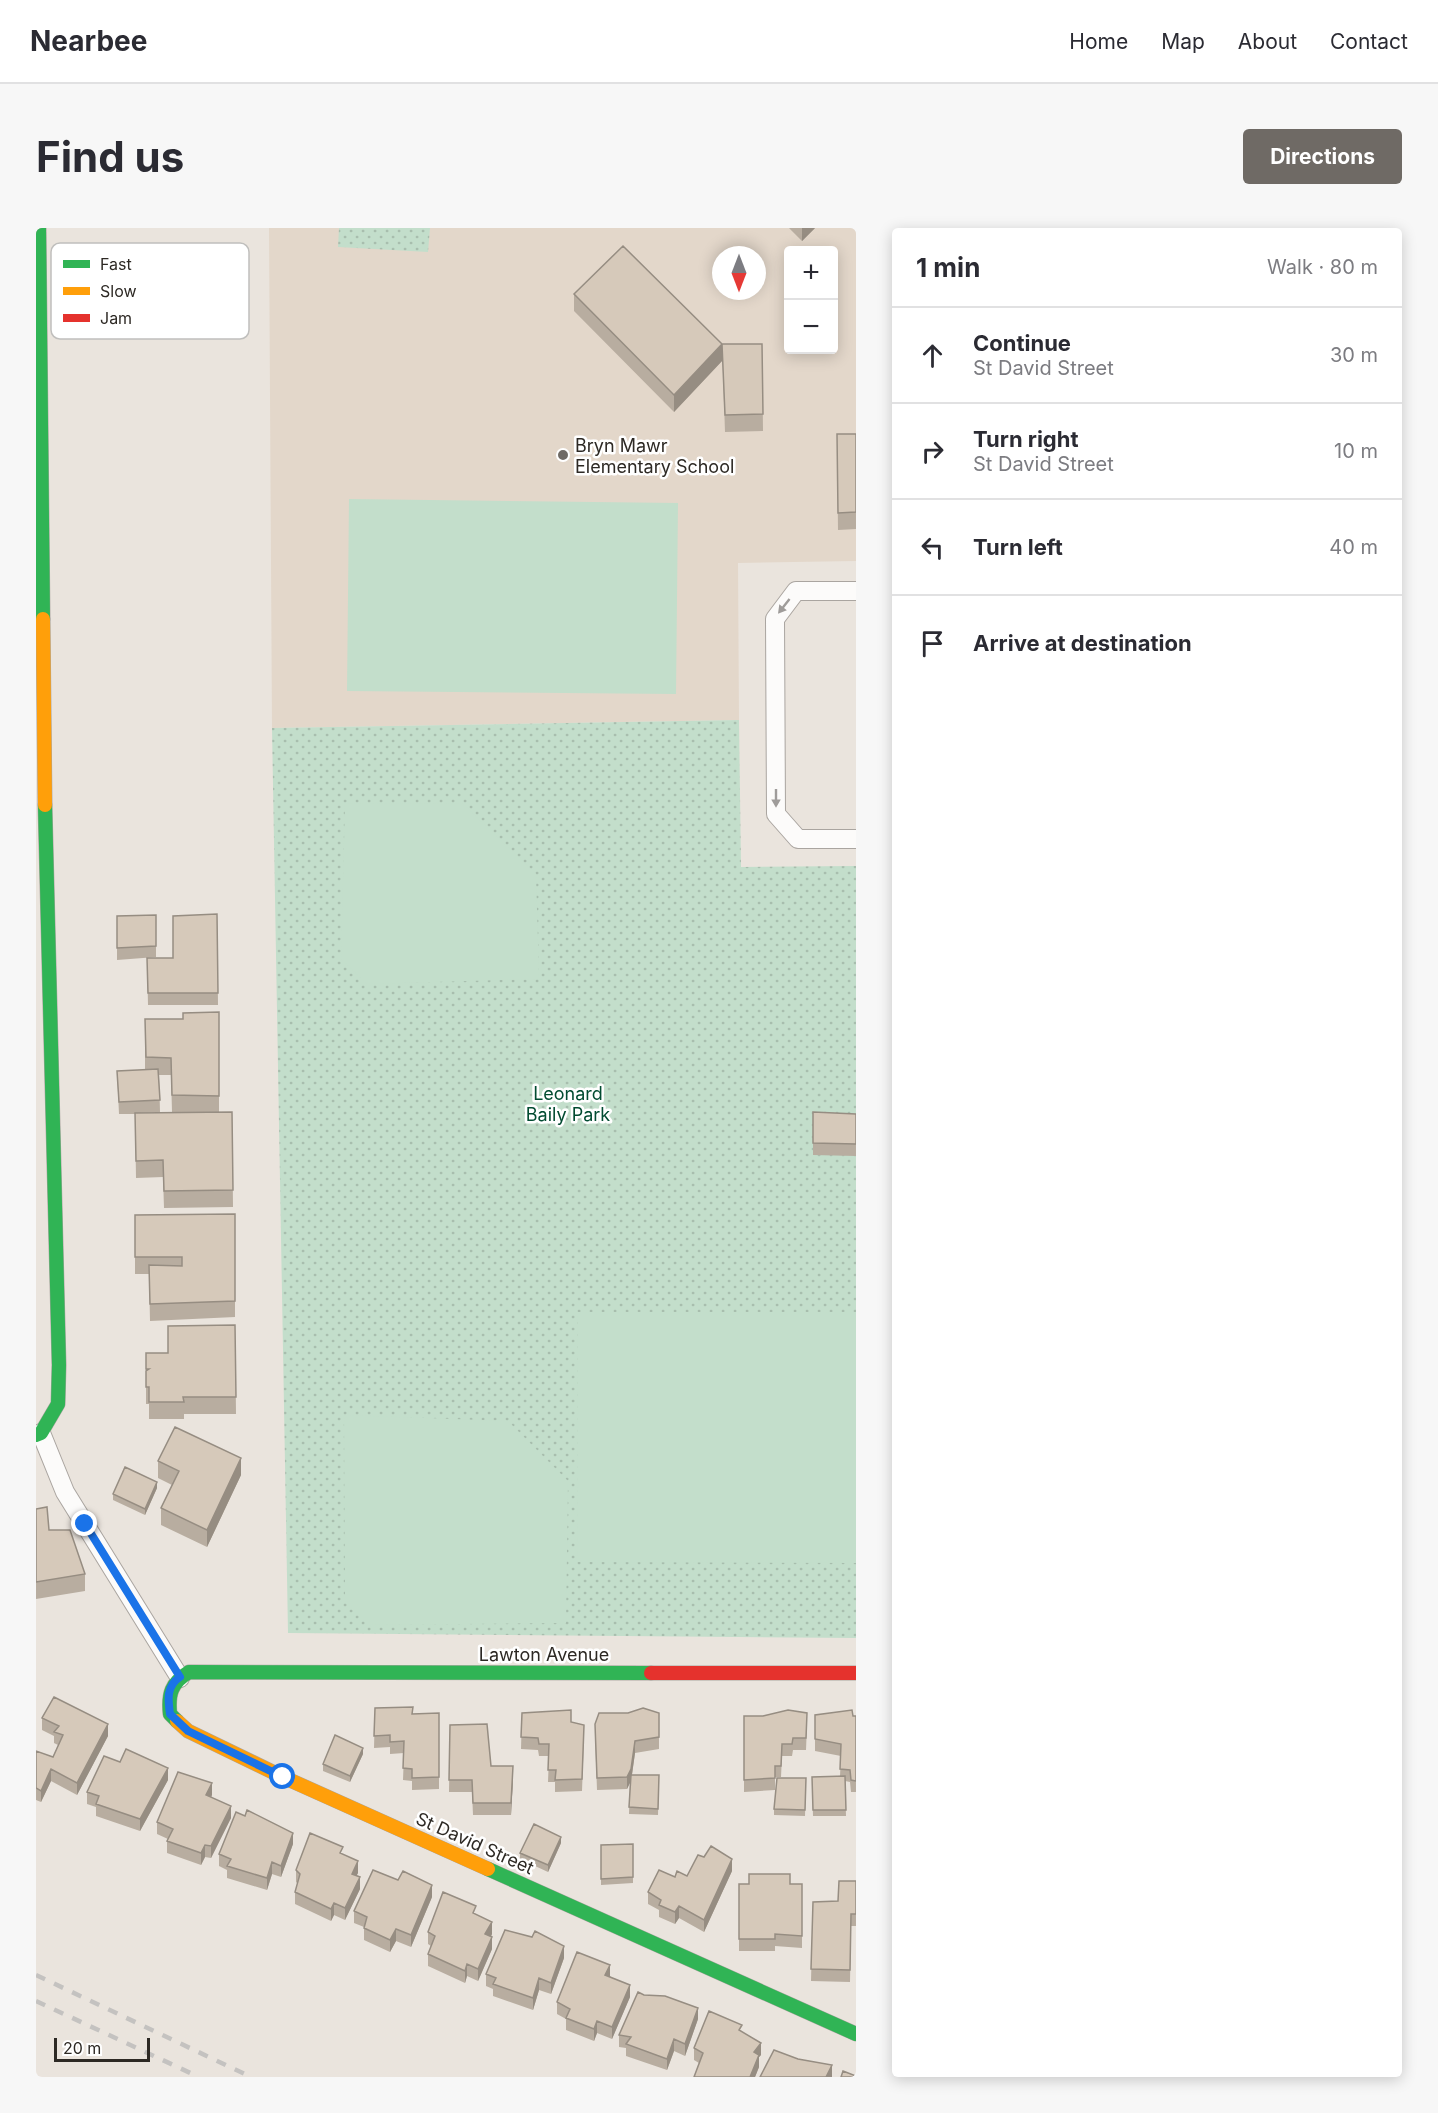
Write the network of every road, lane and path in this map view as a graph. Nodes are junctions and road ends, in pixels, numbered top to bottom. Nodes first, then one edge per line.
1 (39, 228) edge
2 (856, 591) edge
3 (856, 839) edge
4 (39, 1434) edge
5 (856, 1673) edge
6 (180, 1677) junction
7 (856, 2034) edge

1 - 4 street
2 -> 3 lane
4 - 6 lane
5 - 6 street, Lawton Avenue
6 - 7 street, St David Street

